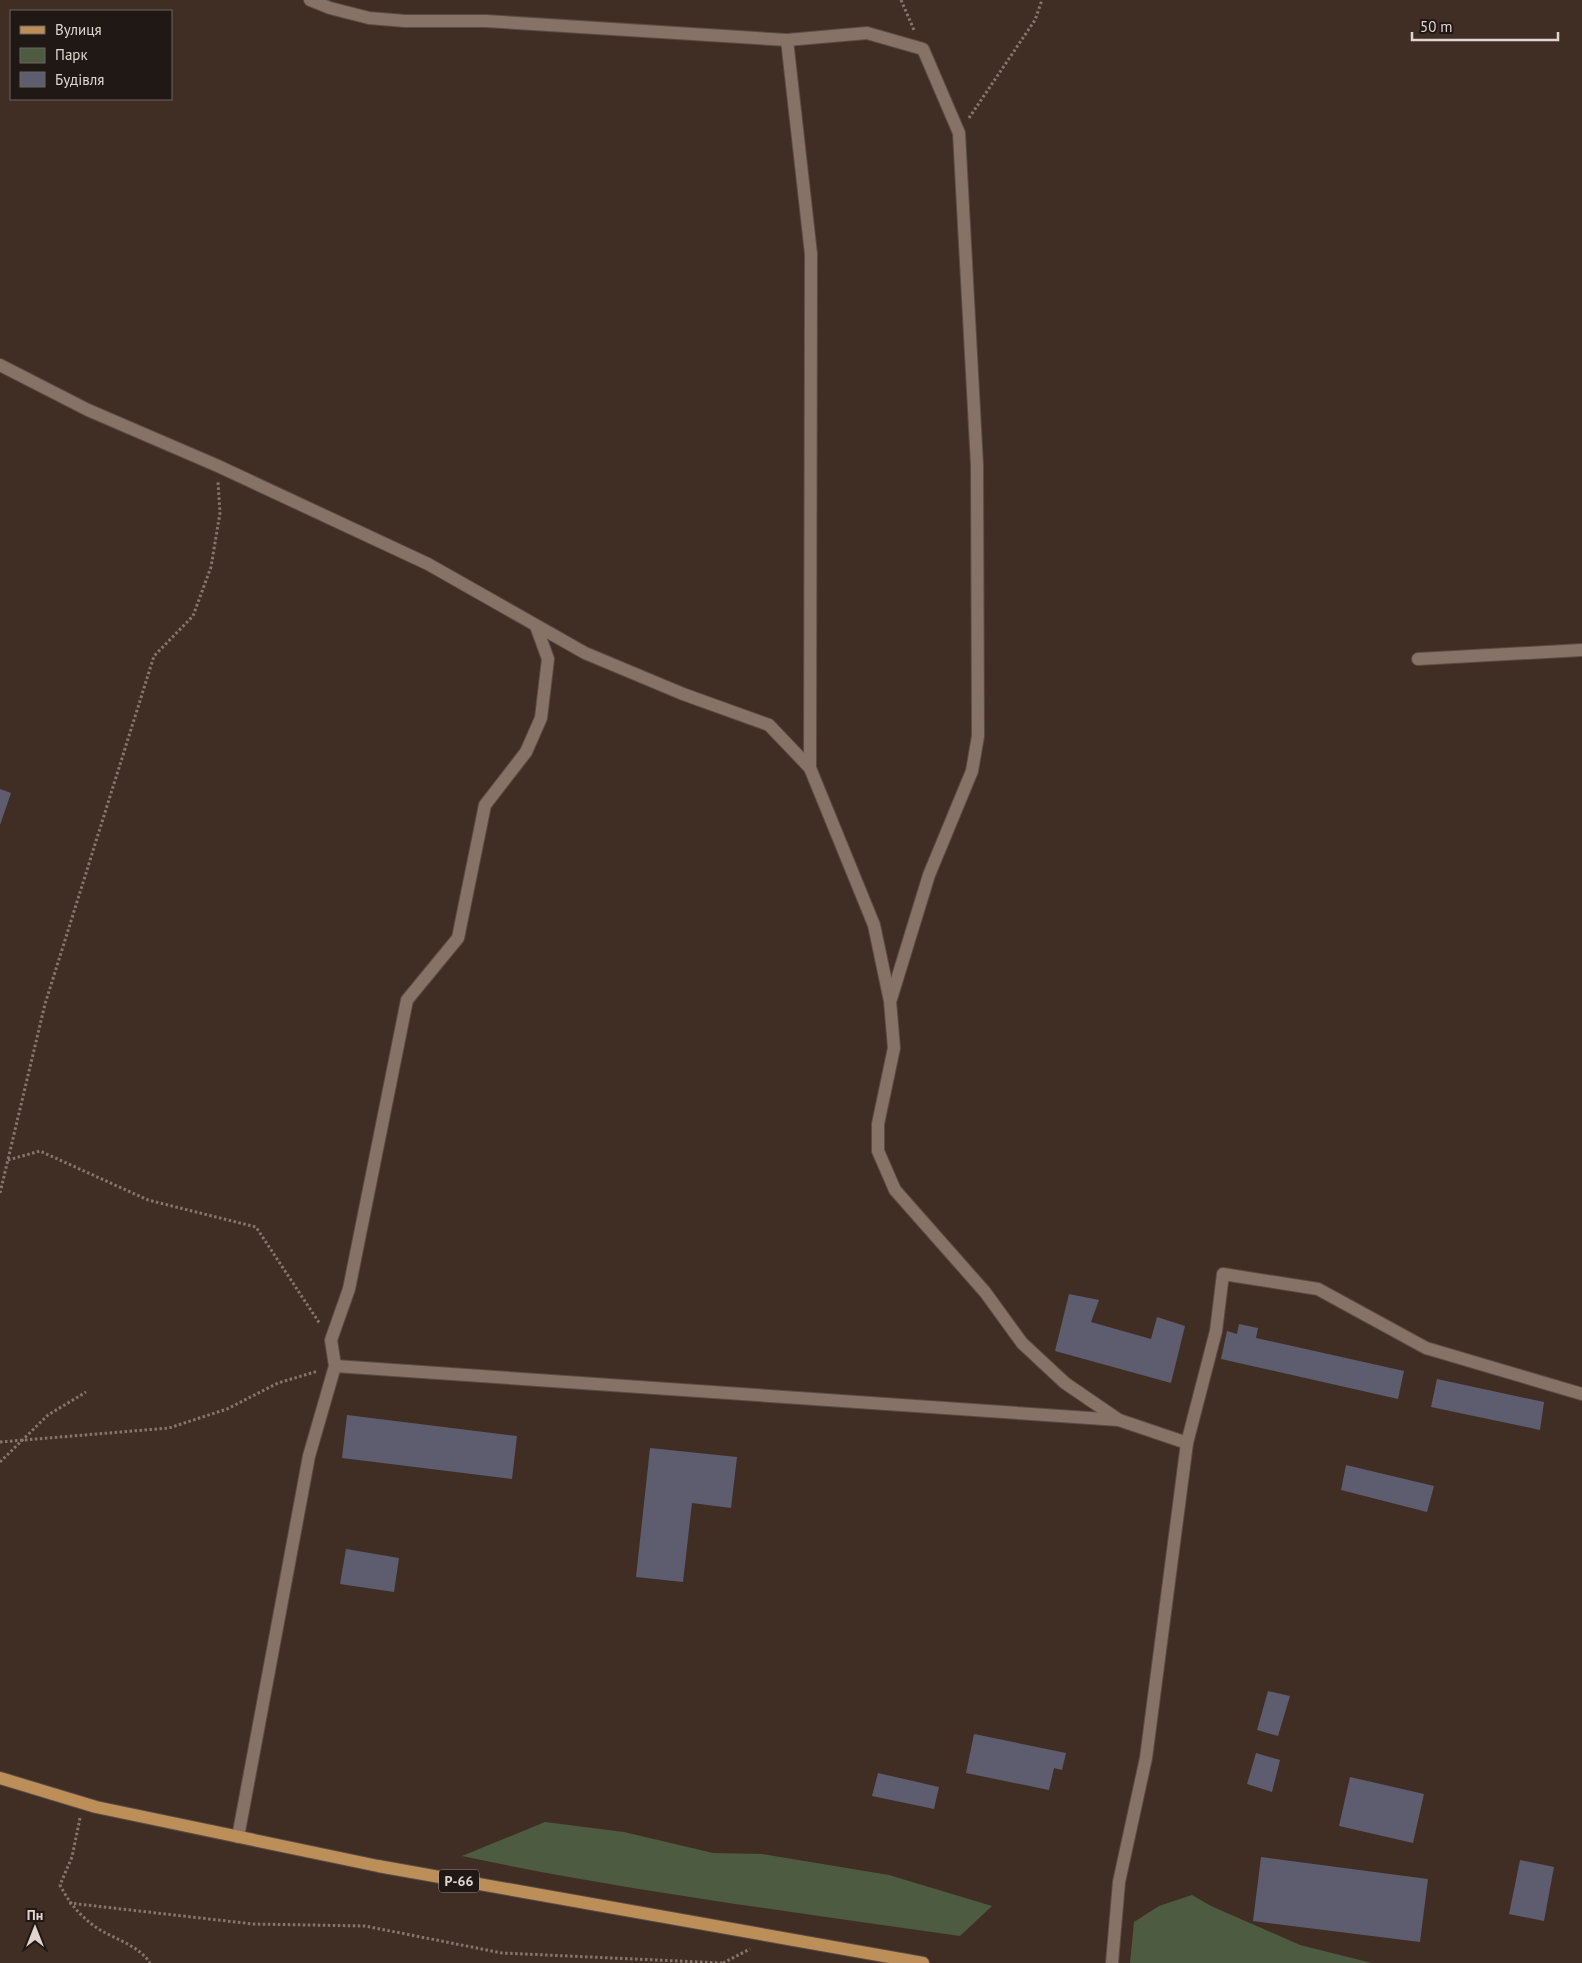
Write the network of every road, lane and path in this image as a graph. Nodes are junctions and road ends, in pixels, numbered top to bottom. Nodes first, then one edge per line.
1 (310, 0) edge
2 (901, 0) edge
3 (1042, 0) edge
4 (787, 40) junction
5 (923, 49) junction
6 (959, 133) junction
7 (0, 365) edge
8 (218, 466) junction
9 (536, 626) junction
10 (1582, 650) edge
11 (1418, 659) dead end
12 (810, 768) junction
13 (890, 1001) junction
14 (8, 1160) junction
15 (0, 1193) edge
16 (330, 1340) junction
17 (335, 1366) junction
18 (86, 1392) dead end
19 (1582, 1394) edge
20 (1119, 1420) junction
21 (0, 1442) edge
22 (22, 1442) junction
23 (1187, 1443) junction
24 (0, 1462) edge
25 (0, 1778) edge
26 (83, 1803) junction
27 (238, 1837) junction
28 (69, 1903) junction
29 (150, 1963) edge
30 (722, 1963) edge
31 (923, 1963) edge
32 (1112, 1963) edge

1 - 4 street
2 - 5 path
3 - 6 path
4 - 5 street
4 - 12 street
5 - 6 street
6 - 13 street
7 - 8 street
8 - 9 street
8 - 14 path
9 - 12 street
9 - 16 street
10 - 11 street
12 - 13 street
13 - 20 street
14 - 15 path
14 - 16 path
16 - 17 street
17 - 20 street
17 - 22 path
17 - 27 street
18 - 22 path
19 - 23 street
20 - 23 street
21 - 22 path
22 - 24 path
23 - 32 street
25 - 26 main road, Р-66
26 - 27 main road, Р-66
26 - 28 path
27 - 31 main road, Р-66
28 - 29 path
28 - 30 path

